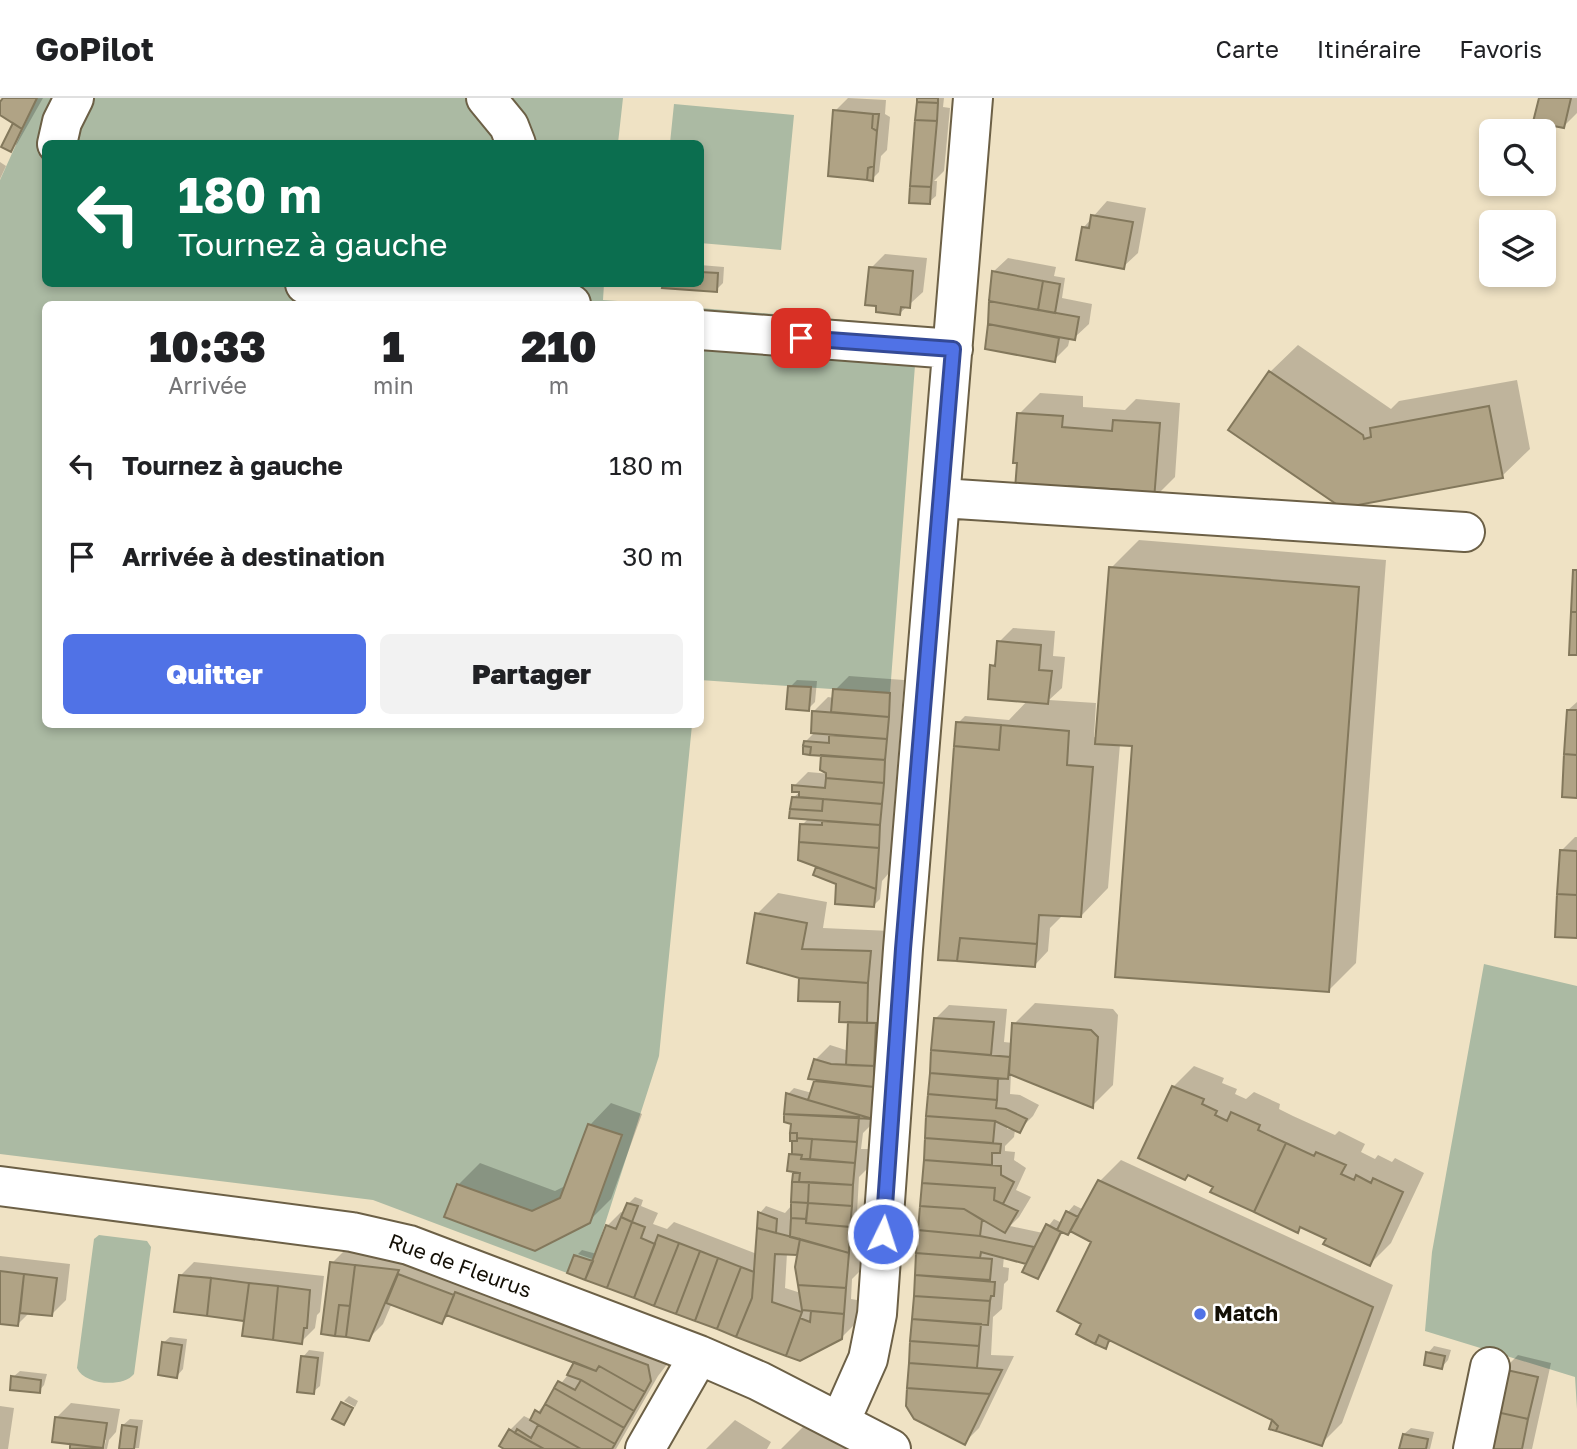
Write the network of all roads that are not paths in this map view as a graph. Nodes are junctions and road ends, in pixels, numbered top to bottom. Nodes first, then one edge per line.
1 (74, 98) edge
2 (486, 98) edge
3 (973, 98) edge
4 (58, 140) edge
5 (514, 140) edge
6 (383, 287) edge
7 (514, 292) edge
8 (557, 301) edge
9 (704, 330) edge
10 (953, 349) junction
11 (941, 498) junction
12 (1465, 531) dead end
13 (0, 1186) edge
14 (699, 1355) junction
15 (1490, 1367) dead end
16 (840, 1422) junction
17 (645, 1449) edge
18 (891, 1449) edge
19 (1473, 1449) edge

1 - 4 street
2 - 5 street
3 - 10 street
6 - 7 street
7 - 8 street
9 - 10 street
10 - 11 street
11 - 12 street
11 - 16 street
13 - 14 street, Rue de Fleurus
14 - 16 street, Rue de Fleurus
14 - 17 street
15 - 19 street
16 - 18 street, Rue de Fleurus

